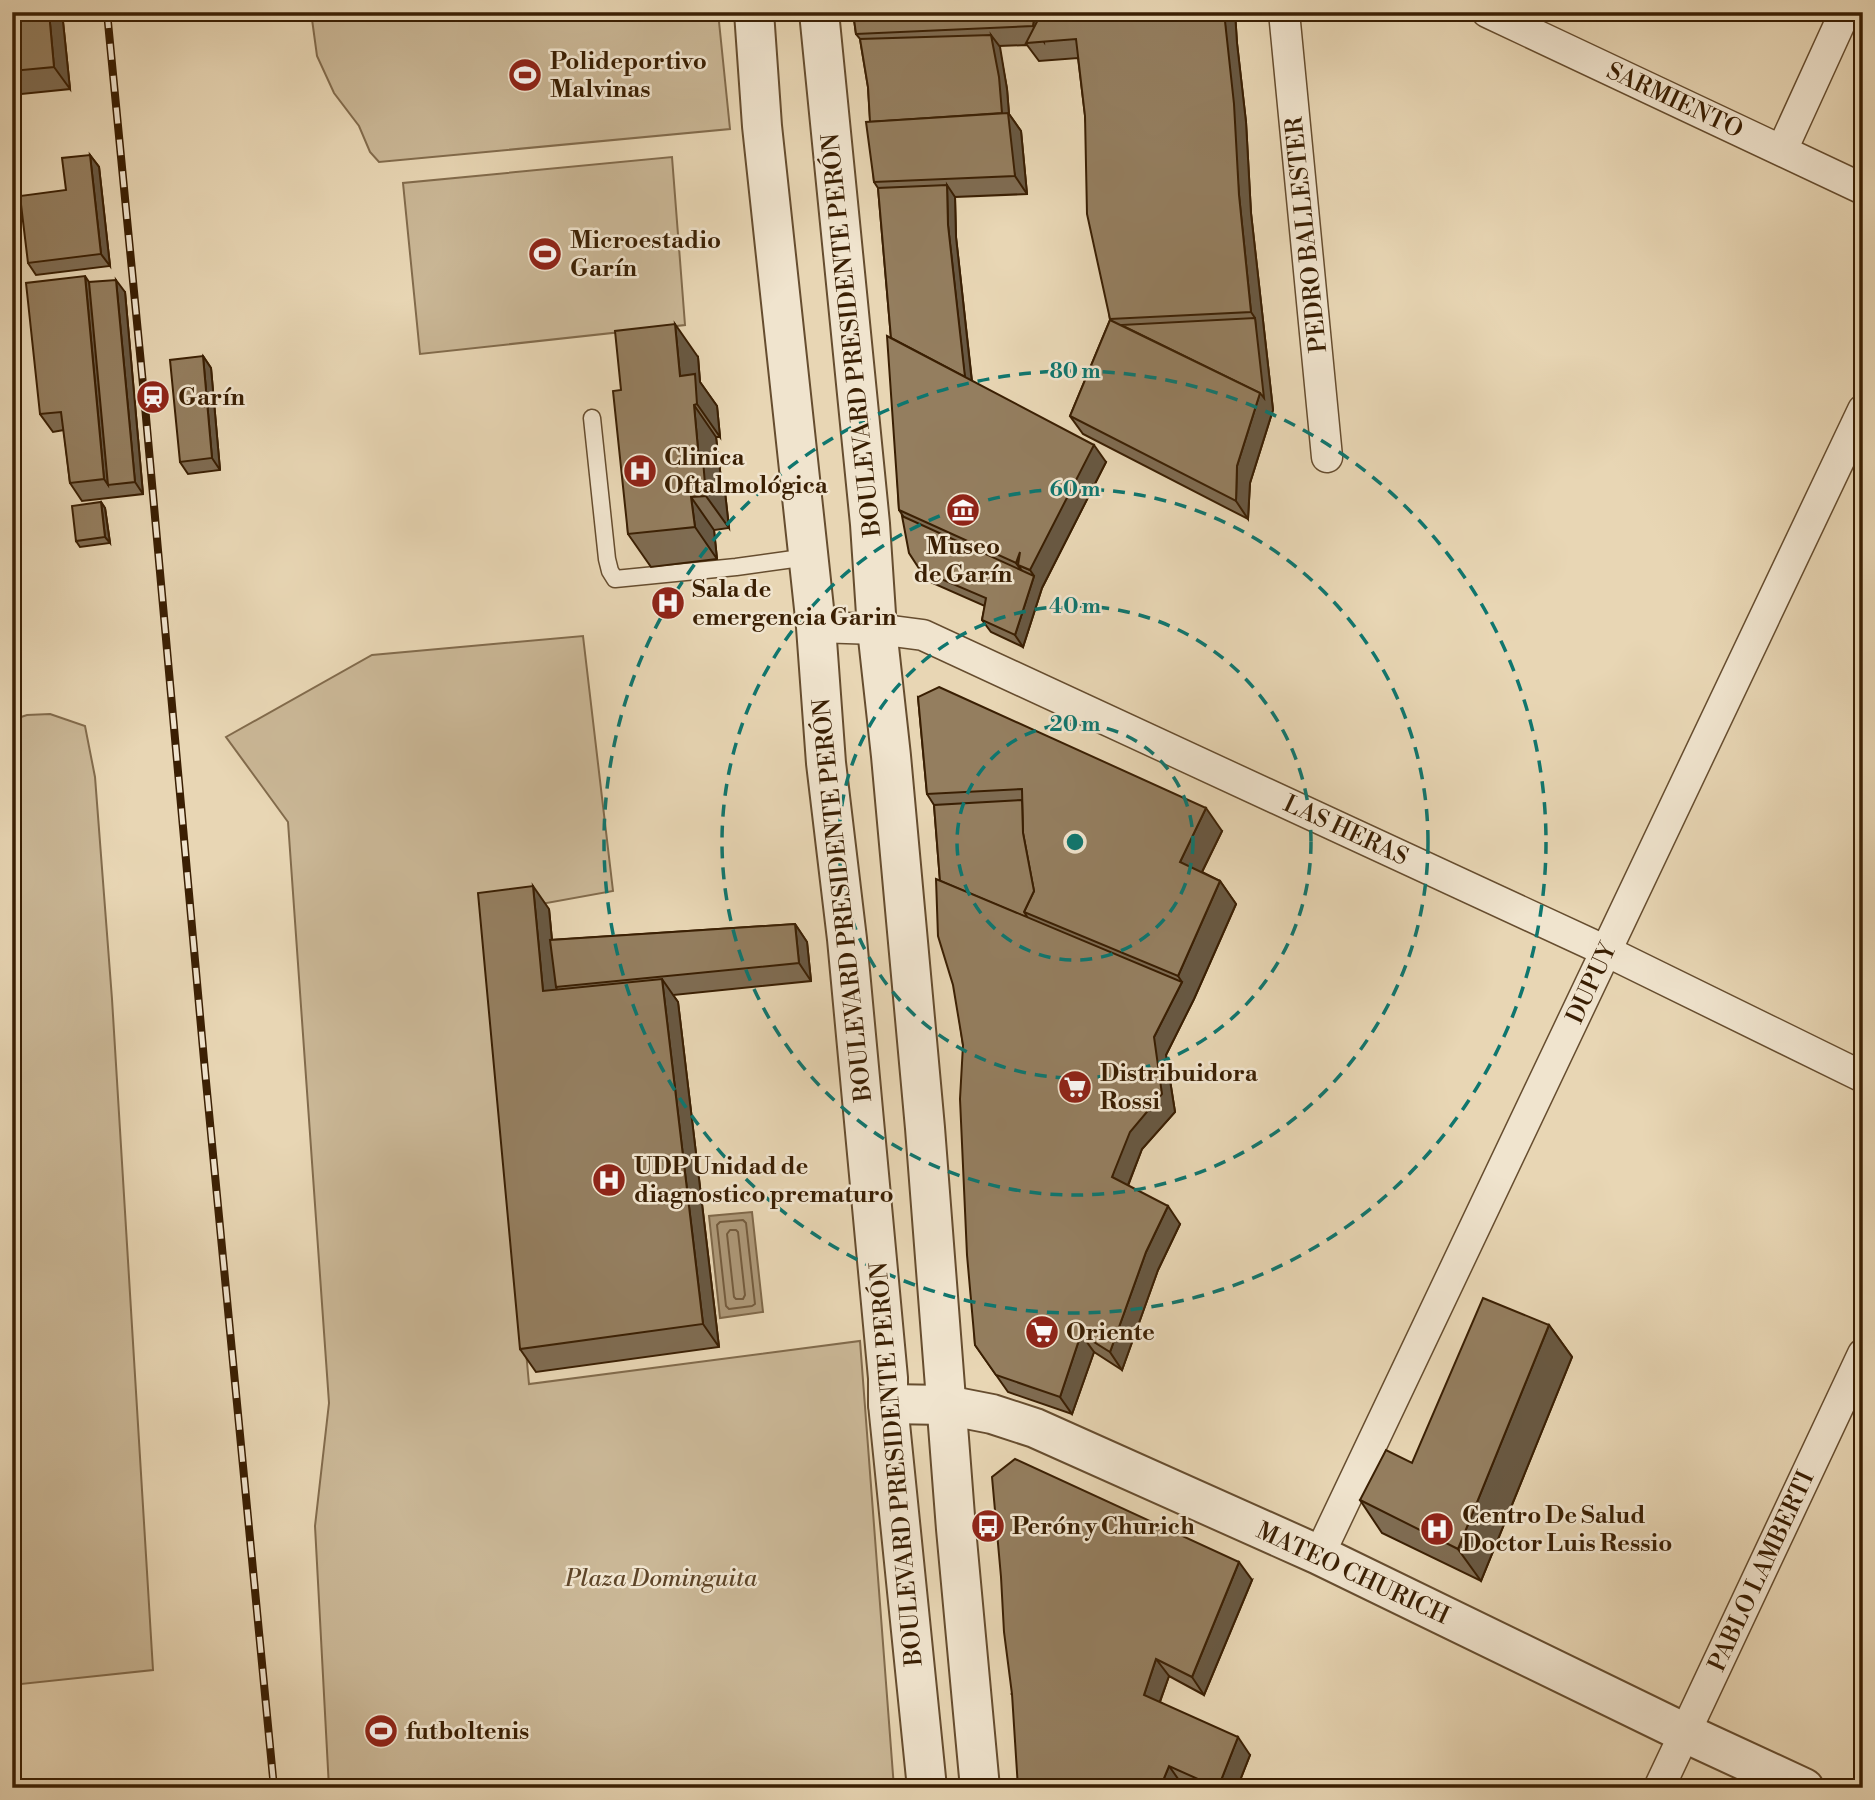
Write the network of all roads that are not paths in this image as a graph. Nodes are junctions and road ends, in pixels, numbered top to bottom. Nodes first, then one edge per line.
1 (754, 12) edge
2 (819, 12) edge
3 (1284, 12) edge
4 (1486, 12) edge
5 (1845, 12) edge
6 (1782, 150) junction
7 (1863, 188) edge
8 (1863, 410) edge
9 (592, 418) dead end
10 (1327, 457) dead end
11 (808, 557) junction
12 (816, 626) junction
13 (877, 628) junction
14 (1606, 951) junction
15 (1863, 1077) edge
16 (1863, 1353) edge
17 (888, 1404) junction
18 (946, 1405) junction
19 (1319, 1555) junction
20 (1685, 1733) junction
21 (927, 1788) edge
22 (980, 1788) edge
23 (1659, 1788) edge
24 (1804, 1788) edge

1 - 11 street, BOULEVARD PRESIDENTE PERÓN
2 - 13 street, BOULEVARD PRESIDENTE PERÓN
3 - 10 street, PEDRO BALLESTER
4 - 6 street, SARMIENTO
5 - 6 street
6 - 7 street, SARMIENTO
8 - 14 street, DUPUY
9 - 11 lane
11 - 12 street, BOULEVARD PRESIDENTE PERÓN
12 - 13 street, LAS HERAS
12 - 17 street, BOULEVARD PRESIDENTE PERÓN
13 - 14 street, LAS HERAS
13 - 18 street, BOULEVARD PRESIDENTE PERÓN
14 - 15 street, LAS HERAS
14 - 19 street, DUPUY
16 - 20 street, PABLO LAMBERTI
17 - 18 street, MATEO CHURICH
17 - 21 street, BOULEVARD PRESIDENTE PERÓN
18 - 19 street, MATEO CHURICH
18 - 22 street, BOULEVARD PRESIDENTE PERÓN
19 - 20 street, MATEO CHURICH
20 - 23 street, PABLO LAMBERTI
20 - 24 street, MATEO CHURICH

